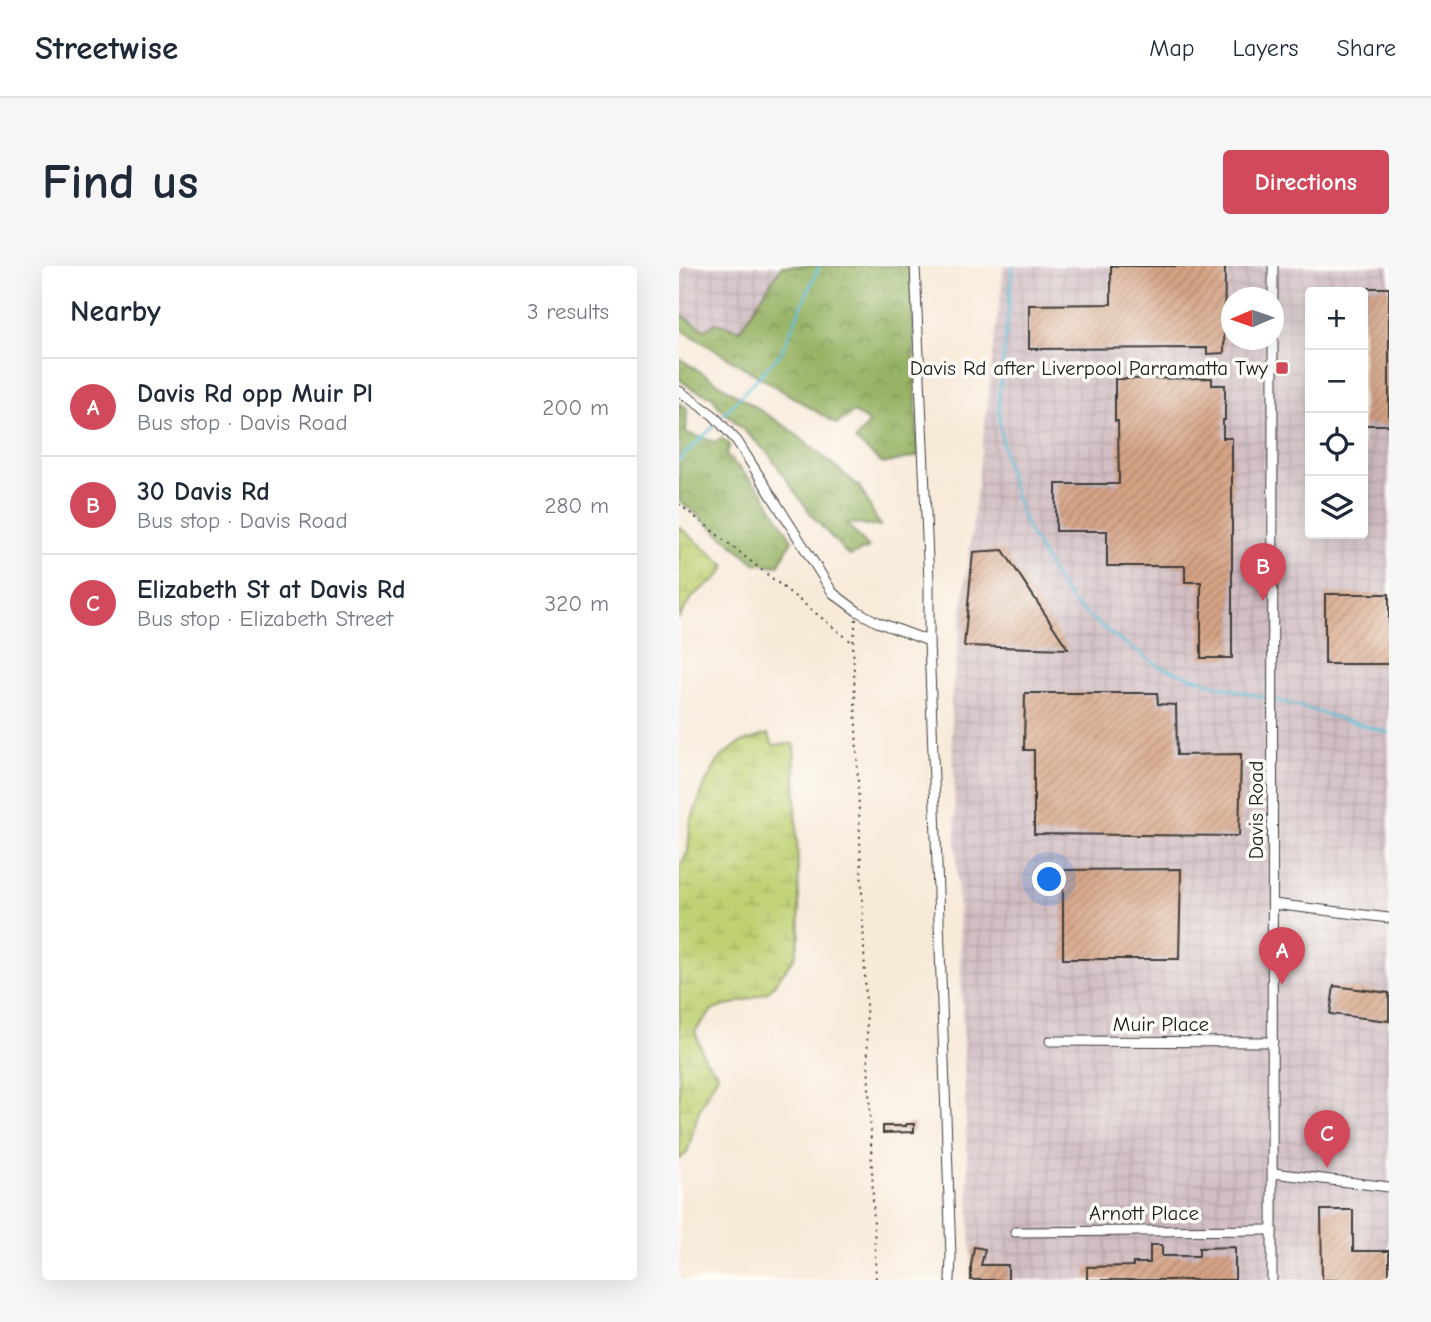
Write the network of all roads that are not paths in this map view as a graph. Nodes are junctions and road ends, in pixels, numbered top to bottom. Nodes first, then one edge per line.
1 (915, 266) edge
2 (1273, 266) edge
3 (1273, 287) edge
4 (1273, 350) edge
5 (679, 391) edge
6 (929, 642) junction
7 (1273, 904) junction
8 (1389, 918) edge
9 (1050, 1041) dead end
10 (1273, 1042) junction
11 (1273, 1172) junction
12 (1389, 1187) edge
13 (1272, 1230) junction
14 (1015, 1232) dead end
15 (950, 1280) edge
16 (1272, 1280) edge

1 - 6 street
2 - 3 street
4 - 7 street, Davis Road
5 - 6 street
6 - 15 street
7 - 8 street
7 - 10 street, Davis Road
9 - 10 street, Muir Place
10 - 11 street, Davis Road
11 - 12 street
11 - 13 street, Davis Road
13 - 14 street, Arnott Place
13 - 16 street, Davis Road

